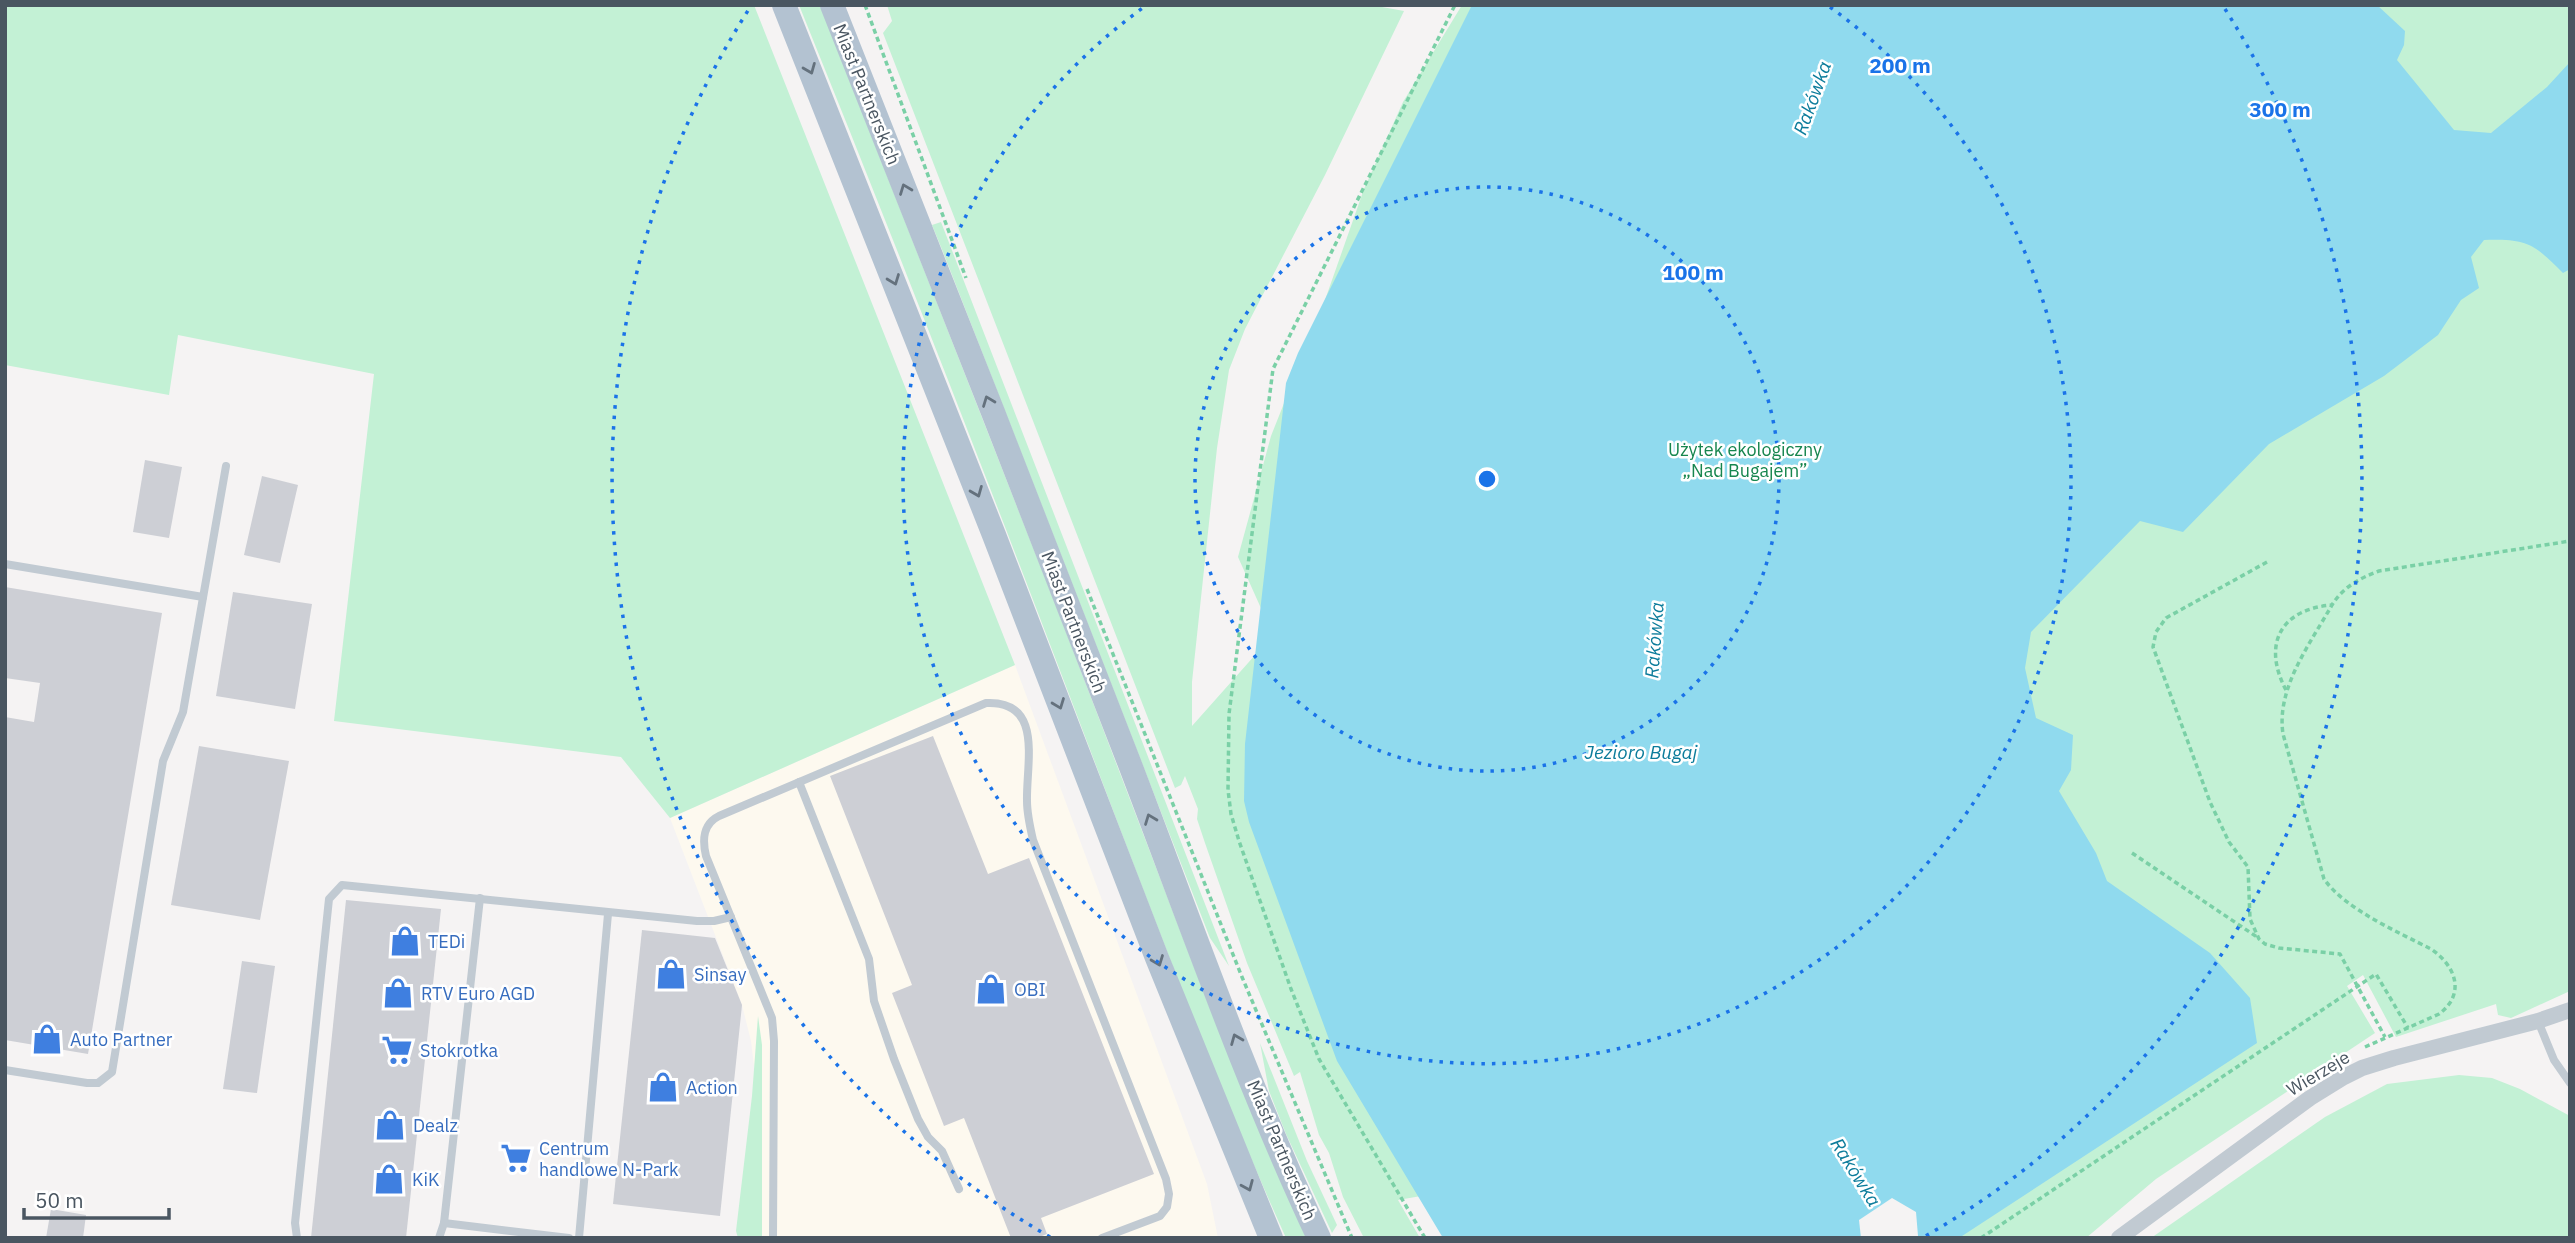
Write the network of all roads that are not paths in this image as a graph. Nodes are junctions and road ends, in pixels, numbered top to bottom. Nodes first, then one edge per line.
1 (784, 5) edge
2 (832, 5) edge
3 (226, 466) dead end
4 (5, 564) edge
5 (203, 597) junction
6 (799, 782) junction
7 (480, 898) junction
8 (608, 914) junction
9 (731, 917) junction
10 (2570, 1010) edge
11 (2538, 1021) junction
12 (5, 1070) edge
13 (2570, 1083) edge
14 (959, 1189) dead end
15 (444, 1223) junction
16 (558, 1237) edge
17 (297, 1238) edge
18 (439, 1238) edge
19 (569, 1238) edge
20 (579, 1238) edge
21 (774, 1238) edge
22 (1102, 1238) edge
23 (1271, 1238) edge
24 (1319, 1238) edge
25 (2119, 1238) edge

1 -> 23 main road
24 -> 2 main road, Miast Partnerskich
3 - 5 lane
4 - 5 lane
5 - 12 lane
6 - 9 lane
6 - 14 lane
6 - 22 lane
7 - 8 lane
7 - 15 lane
7 - 17 lane
8 - 9 lane
8 - 20 lane
9 - 21 lane
10 - 11 street, Wierzeje
11 - 13 lane
11 - 25 street, Wierzeje
15 - 16 lane
15 - 18 lane
16 - 19 lane

